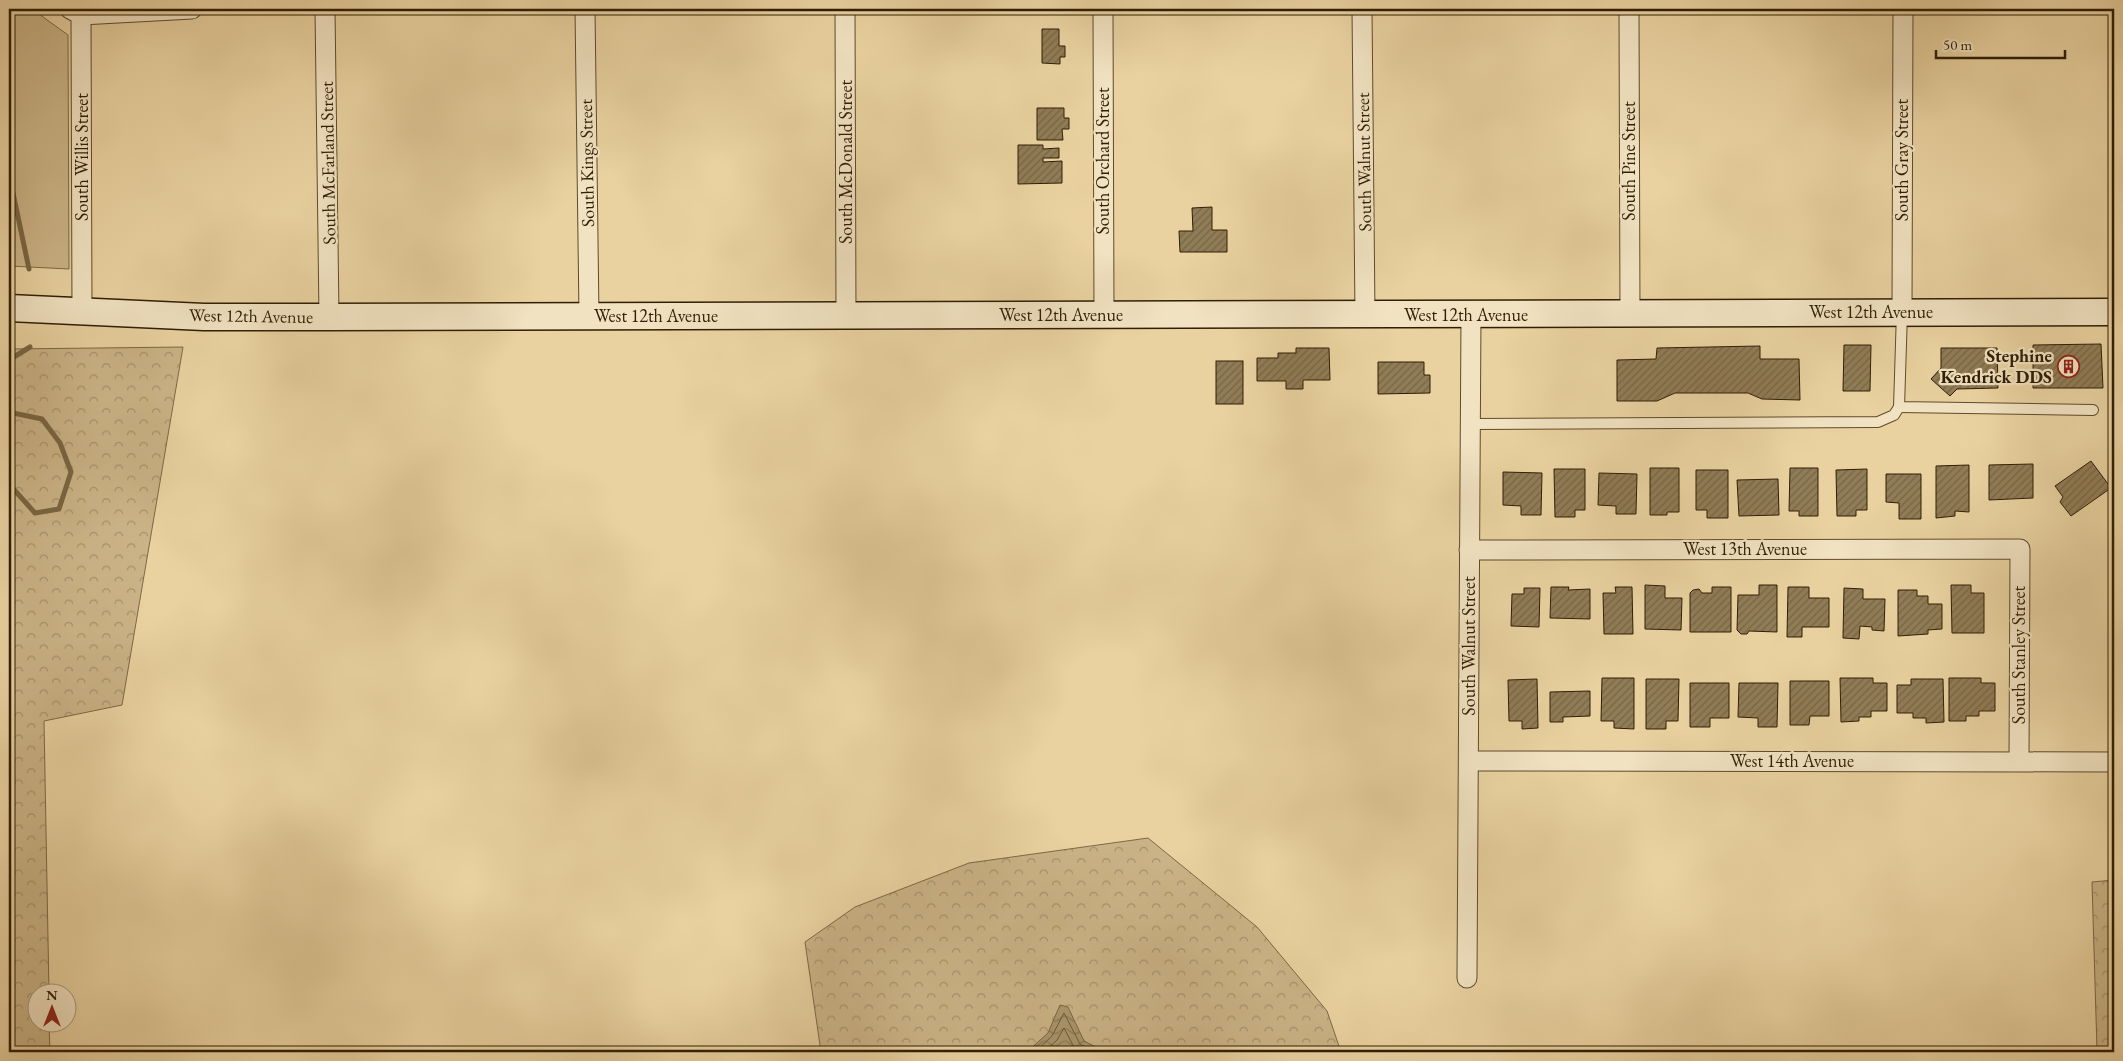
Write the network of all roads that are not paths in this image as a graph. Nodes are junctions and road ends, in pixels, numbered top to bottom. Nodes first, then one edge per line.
1 (192, 9) edge
2 (325, 9) edge
3 (585, 9) edge
4 (845, 9) edge
5 (1103, 9) edge
6 (1362, 9) edge
7 (1629, 9) edge
8 (1903, 9) edge
9 (76, 12) edge
10 (9, 308) edge
11 (82, 312) junction
12 (1902, 312) junction
13 (2114, 312) edge
14 (1104, 314) junction
15 (1630, 314) junction
16 (1365, 315) junction
17 (1471, 315) junction
18 (589, 316) junction
19 (846, 316) junction
20 (329, 317) junction
21 (1900, 407) junction
22 (2093, 410) dead end
23 (1471, 424) junction
24 (2020, 549) joint
25 (1469, 550) junction
26 (1469, 761) junction
27 (2019, 761) junction
28 (2114, 762) edge
29 (1467, 978) dead end

1 - 9 street
2 - 20 street, South McFarland Street
3 - 18 street, South Kings Street
4 - 19 street, South McDonald Street
5 - 14 street, South Orchard Street
6 - 16 street, South Walnut Street
7 - 15 street, South Pine Street
8 - 12 street, South Gray Street
9 - 11 street, South Willis Street
10 - 11 main road, West 12th Avenue
11 - 20 main road, West 12th Avenue
12 - 13 main road, West 12th Avenue
12 - 15 main road, West 12th Avenue
12 - 21 lane
14 - 16 main road, West 12th Avenue
14 - 19 main road, West 12th Avenue
15 - 17 main road, West 12th Avenue
16 - 17 main road, West 12th Avenue
17 - 23 street, South Walnut Street
18 - 19 main road, West 12th Avenue
18 - 20 main road, West 12th Avenue
21 - 22 lane
21 - 23 lane
23 - 25 street, South Walnut Street
24 - 25 street, West 13th Avenue
24 - 27 street, South Stanley Street
25 - 26 street, South Walnut Street
26 - 27 street, West 14th Avenue
26 - 29 street, South Walnut Street
27 - 28 street, West 14th Avenue

